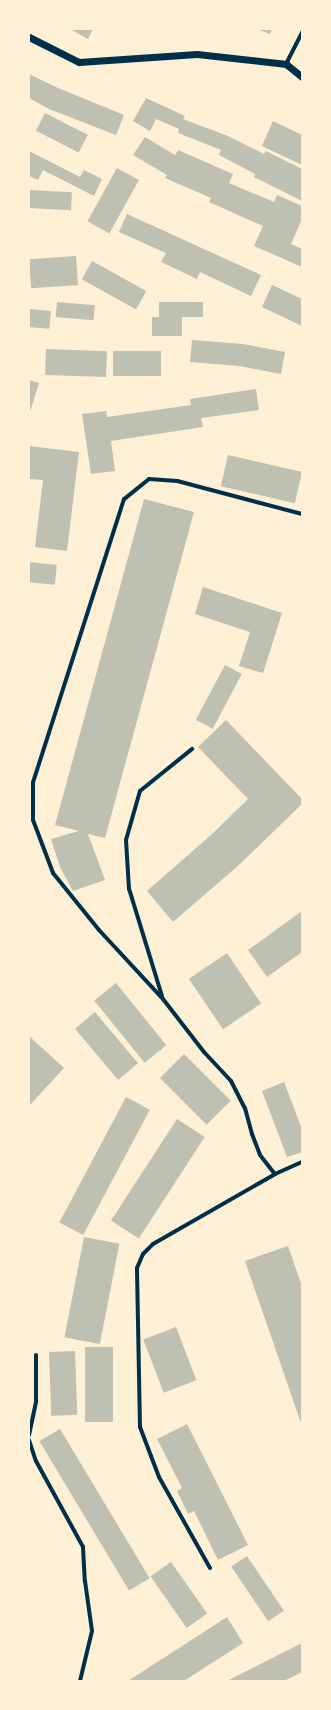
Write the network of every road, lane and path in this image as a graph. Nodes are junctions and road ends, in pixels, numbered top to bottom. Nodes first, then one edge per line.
1 (302, 32) edge
2 (29, 37) edge
3 (286, 64) junction
4 (302, 77) edge
5 (302, 514) edge
6 (192, 749) dead end
7 (163, 998) junction
8 (302, 1162) edge
9 (275, 1174) junction
10 (36, 1355) dead end
11 (29, 1436) edge
12 (29, 1440) edge
13 (210, 1568) dead end
14 (80, 1681) edge

1 - 3 street
2 - 3 street
3 - 4 street
5 - 7 street
6 - 7 street
7 - 9 street
8 - 9 street
9 - 13 street
10 - 11 street
12 - 14 street

